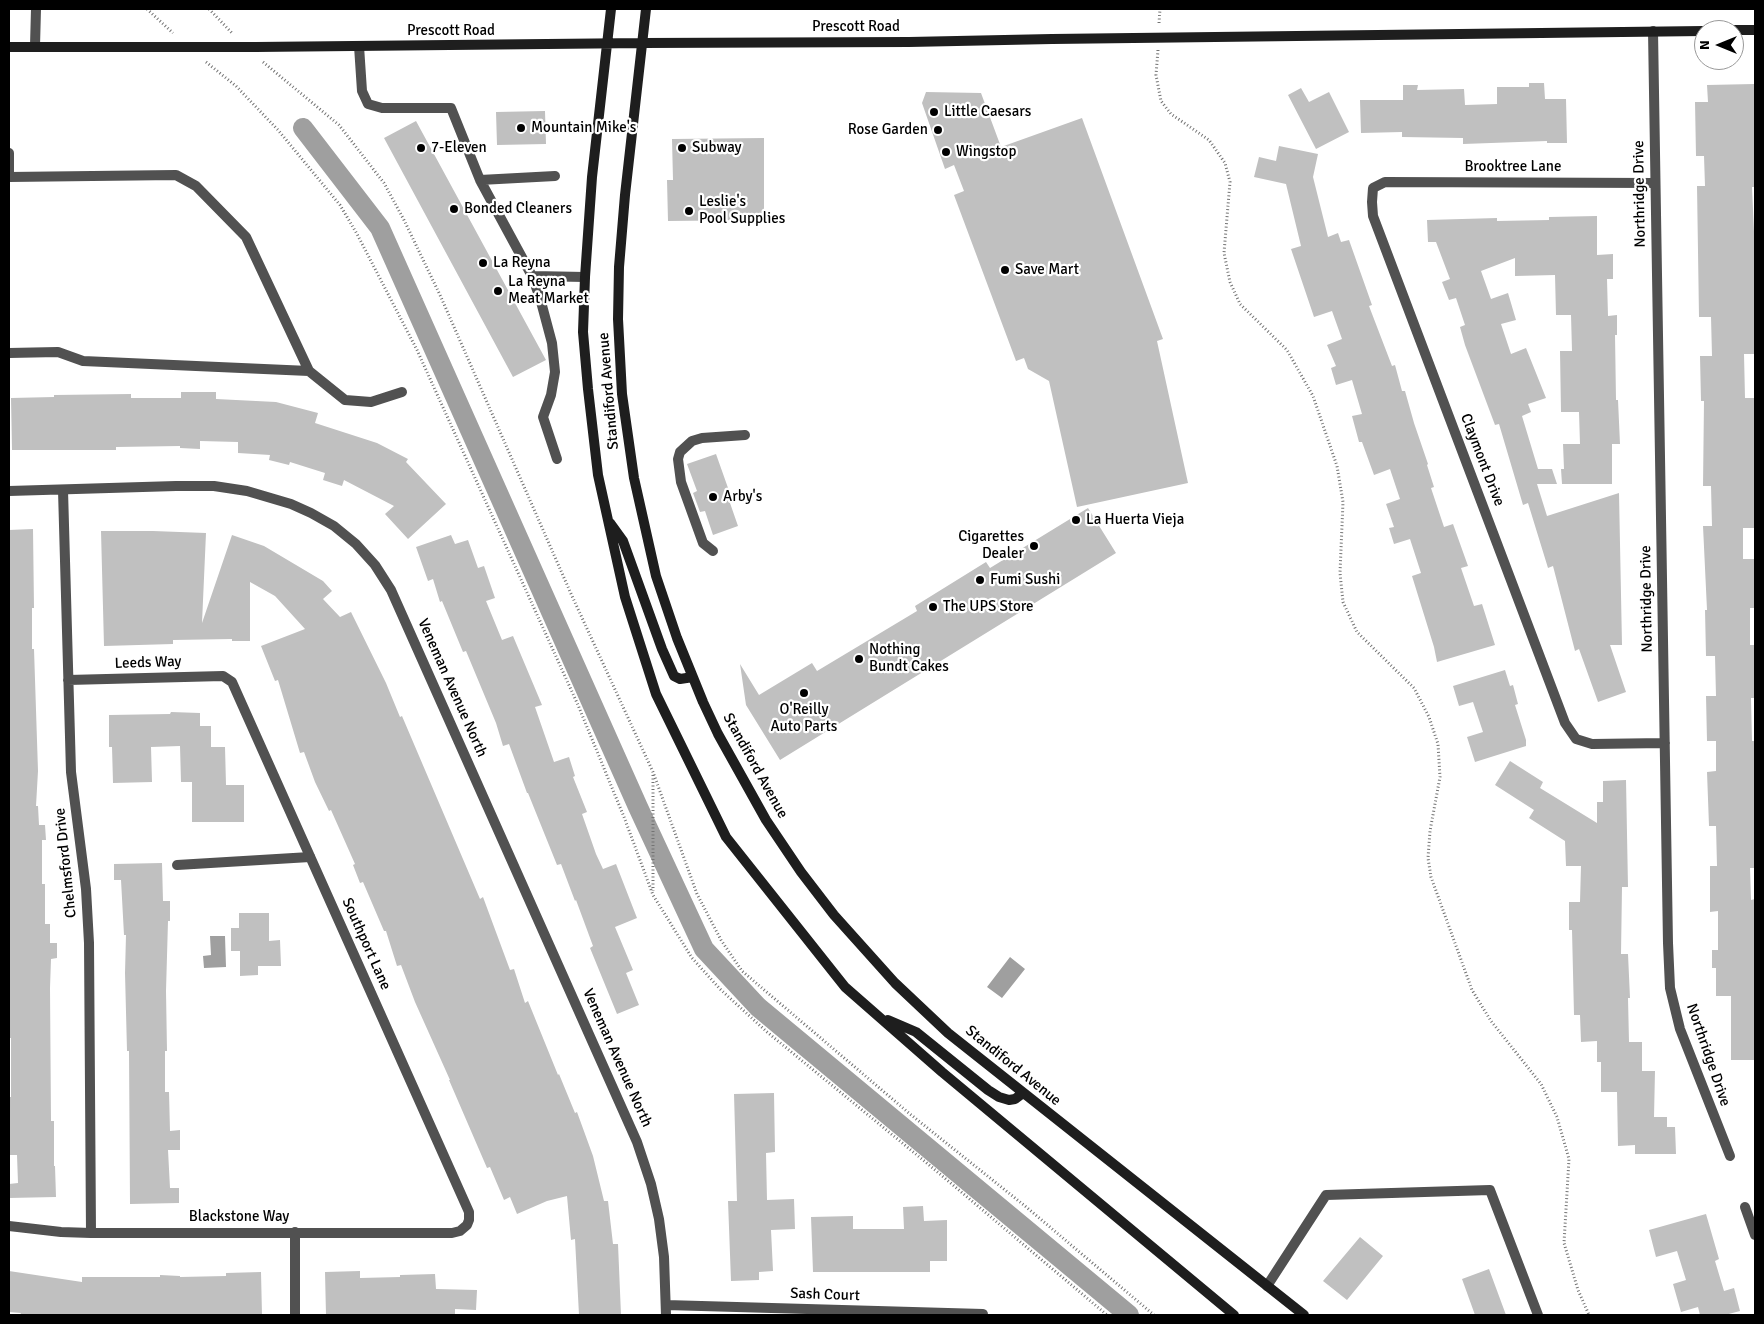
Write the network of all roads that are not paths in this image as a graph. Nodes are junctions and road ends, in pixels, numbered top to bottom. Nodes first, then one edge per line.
1 (36, 9) edge
2 (611, 9) edge
3 (646, 9) edge
4 (1653, 31) junction
5 (1694, 31) edge
6 (643, 43) junction
7 (607, 44) junction
8 (35, 46) junction
9 (358, 46) junction
10 (9, 47) edge
11 (9, 153) edge
12 (555, 176) dead end
13 (9, 178) edge
14 (480, 180) junction
15 (1654, 183) junction
16 (1373, 188) joint
17 (532, 276) junction
18 (585, 277) junction
19 (9, 353) edge
20 (309, 370) junction
21 (402, 392) dead end
22 (745, 434) dead end
23 (557, 459) dead end
24 (63, 490) junction
25 (9, 491) edge
26 (608, 521) junction
27 (714, 551) dead end
28 (693, 677) junction
29 (228, 678) joint
30 (68, 680) junction
31 (1665, 743) junction
32 (310, 857) junction
33 (177, 865) dead end
34 (880, 1017) junction
35 (1023, 1093) junction
36 (1730, 1156) dead end
37 (1745, 1207) dead end
38 (467, 1225) joint
39 (9, 1226) edge
40 (295, 1232) junction
41 (91, 1233) junction
42 (1755, 1235) edge
43 (1267, 1286) junction
44 (666, 1310) edge
45 (983, 1314) edge
46 (295, 1315) edge
47 (1234, 1315) edge
48 (1304, 1315) edge
49 (1538, 1315) edge

1 - 8 street
2 - 7 main road, Standiford Avenue
3 - 6 main road, Standiford Avenue
4 - 5 main road, Prescott Road
4 - 6 main road, Prescott Road
4 - 15 street, Northridge Drive
6 - 7 main road, Prescott Road
6 - 28 main road, Standiford Avenue
7 - 9 main road, Prescott Road
7 - 18 main road, Standiford Avenue
8 - 9 main road, Prescott Road
8 - 10 main road, Prescott Road
9 - 14 street
11 - 13 street
12 - 14 street
13 - 20 street
14 - 17 street
15 - 16 street, Brooktree Lane
15 - 31 street, Northridge Drive
16 - 31 street, Claymont Drive
17 - 18 street
17 - 23 street
18 - 26 main road, Standiford Avenue
19 - 20 street
20 - 21 street
22 - 27 street
24 - 25 street, Veneman Avenue North
24 - 30 street, Chelmsford Drive
24 - 44 street, Veneman Avenue North
26 - 28 main road
26 - 34 main road, Standiford Avenue
28 - 35 main road, Standiford Avenue
29 - 30 street, Leeds Way
29 - 32 street, Southport Lane
30 - 41 street, Chelmsford Drive
31 - 36 street, Northridge Drive
32 - 33 street
32 - 38 street, Southport Lane
34 - 35 main road
34 - 47 main road, Standiford Avenue
35 - 43 main road, Standiford Avenue
37 - 42 street
38 - 40 street, Blackstone Way
39 - 41 street, Blackstone Way
40 - 41 street, Blackstone Way
40 - 46 street
43 - 48 main road, Standiford Avenue
43 - 49 street
44 - 45 street, Sash Court

